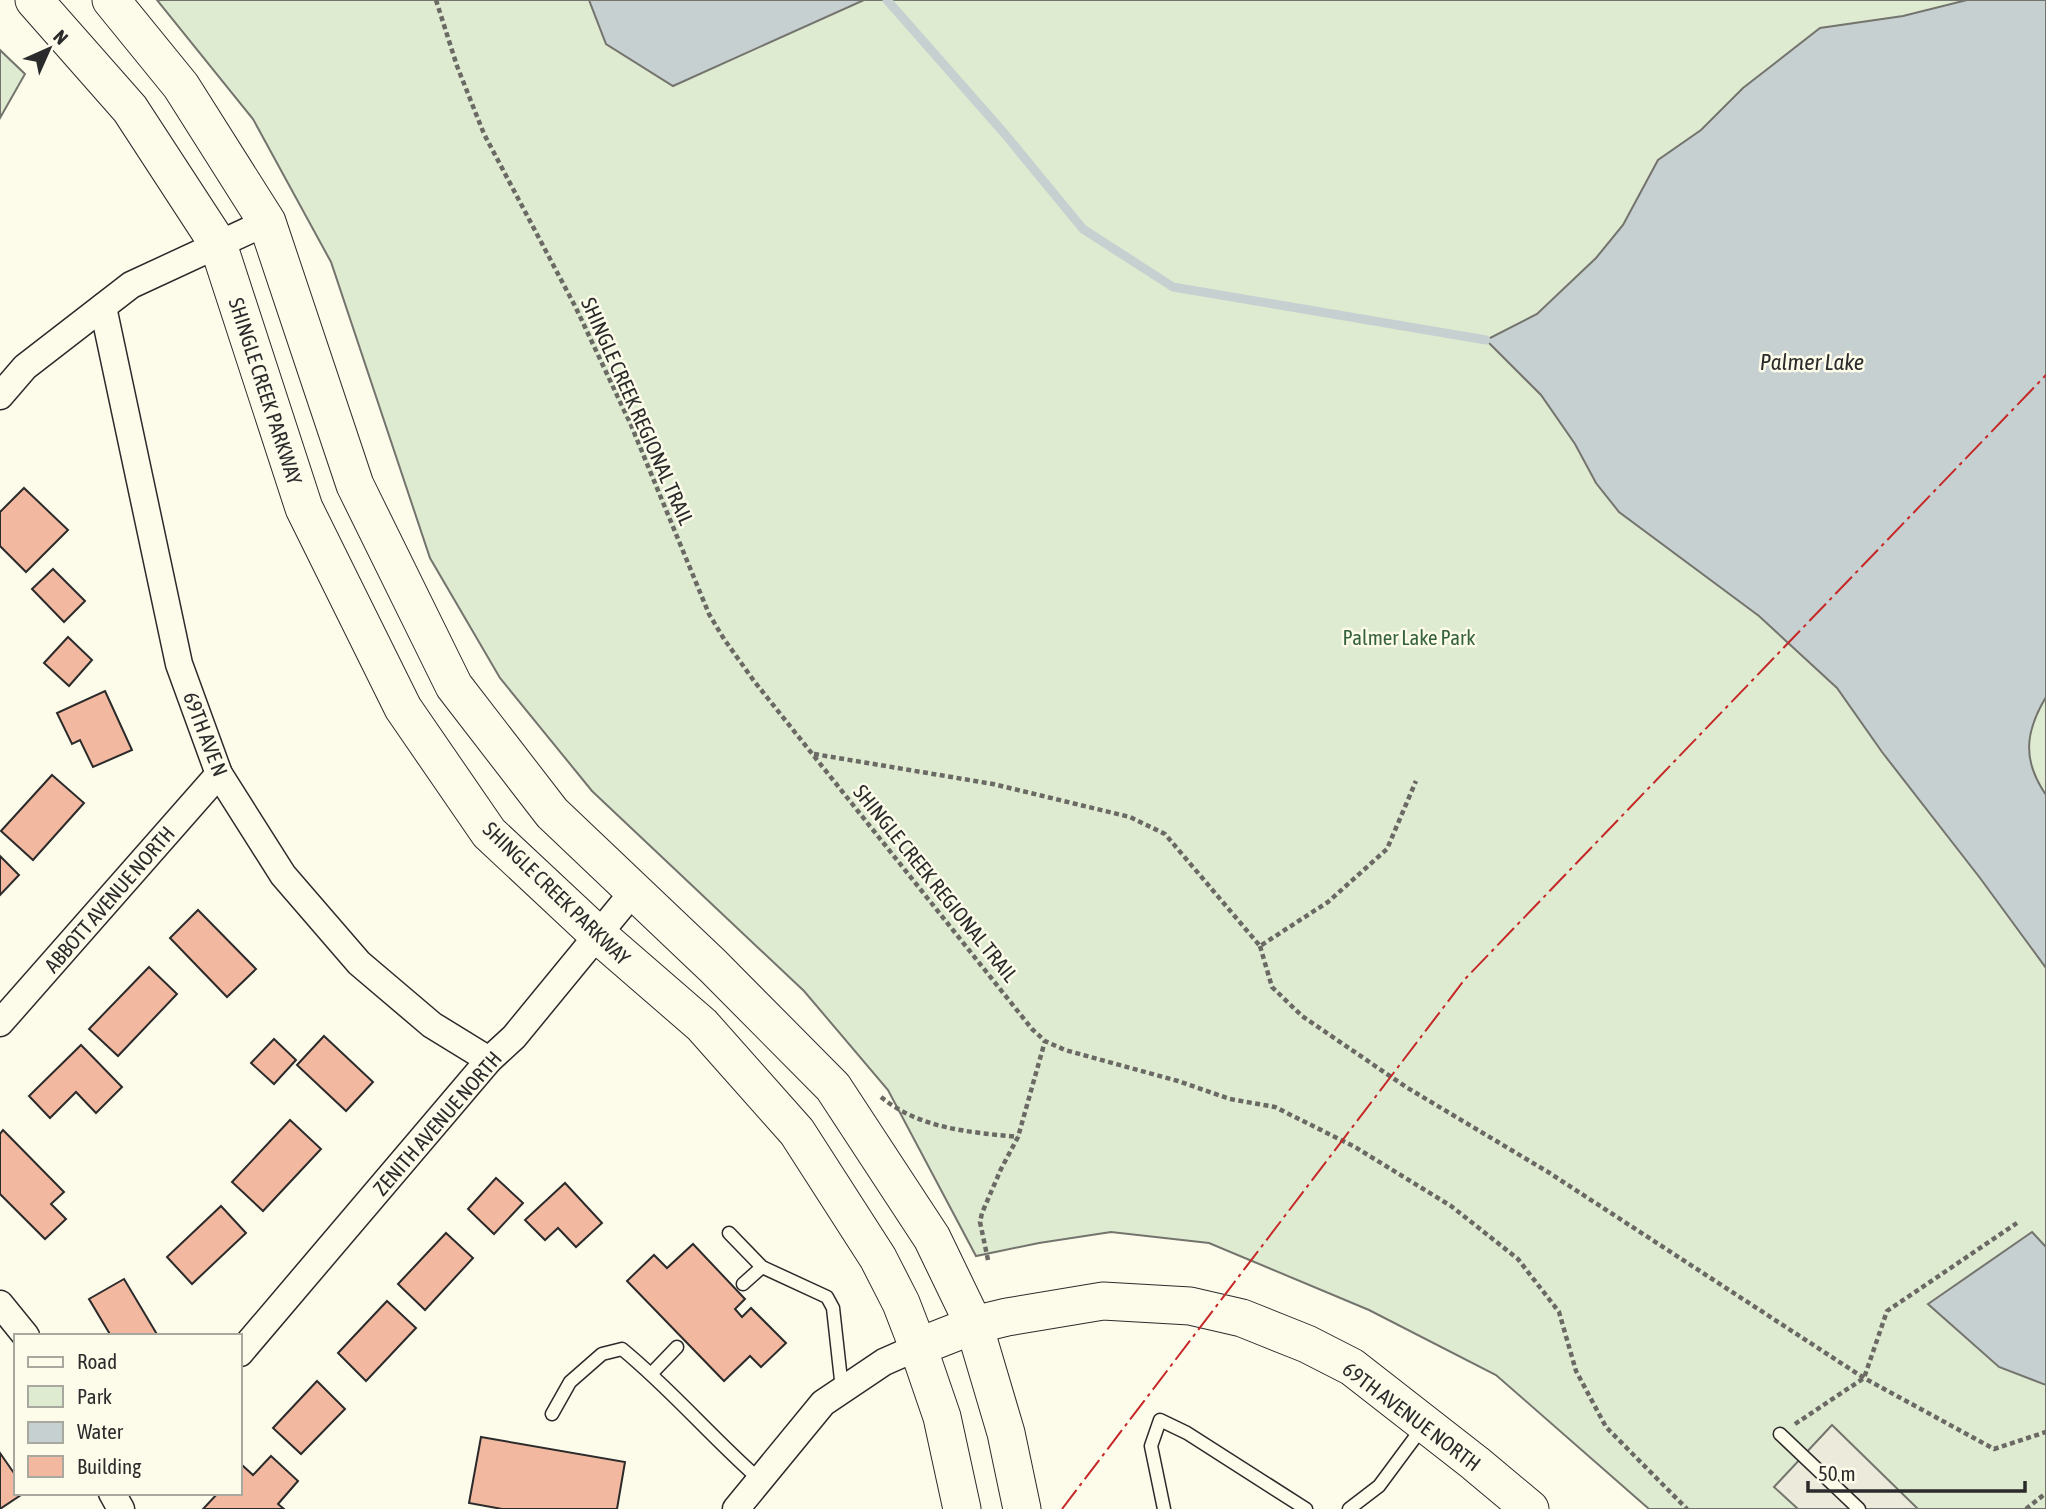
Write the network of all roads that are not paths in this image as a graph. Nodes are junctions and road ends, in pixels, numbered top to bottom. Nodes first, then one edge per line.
1 (34, 0) edge
2 (111, 0) edge
3 (267, 222) junction
4 (218, 244) junction
5 (103, 307) junction
6 (0, 396) edge
7 (219, 774) junction
8 (634, 892) junction
9 (597, 934) junction
10 (0, 1023) edge
11 (489, 1060) junction
12 (729, 1233) dead end
13 (762, 1267) junction
14 (743, 1284) dead end
15 (0, 1304) edge
16 (974, 1325) junction
17 (24, 1334) edge
18 (918, 1347) junction
19 (677, 1348) dead end
20 (242, 1351) edge
21 (652, 1373) junction
22 (842, 1389) junction
23 (552, 1413) dead end
24 (1425, 1425) junction
25 (1780, 1434) road end
26 (760, 1480) junction
27 (742, 1507) edge
28 (962, 1509) edge
29 (1023, 1509) edge
30 (1164, 1509) edge
31 (1306, 1509) edge
32 (1349, 1509) edge
33 (1530, 1509) edge
34 (1859, 1509) edge

1 - 4 street, SHINGLE CREEK PARKWAY
2 - 3 street
3 - 4 street
3 - 8 street
4 - 5 street
4 - 9 street, SHINGLE CREEK PARKWAY
5 - 6 street
5 - 7 street, 69TH AVE N
7 - 10 street, ABBOTT AVENUE NORTH
7 - 11 street, 69TH AVE N
8 - 9 street, ZENITH AVENUE NORTH
8 - 16 street
9 - 11 street, ZENITH AVENUE NORTH
9 - 18 street, SHINGLE CREEK PARKWAY
11 - 20 street, ZENITH AVENUE NORTH
12 - 13 lane
13 - 14 lane
13 - 22 lane
15 - 17 street
16 - 18 street, 69TH AVENUE NORTH
16 - 24 street, 69TH AVENUE NORTH
16 - 29 street
18 - 22 street
18 - 28 street, SHINGLE CREEK PARKWAY
19 - 21 lane
21 - 23 lane
21 - 26 lane
22 - 26 street
24 - 32 lane
24 - 33 street, 69TH AVENUE NORTH
25 - 34 lane
26 - 27 street
30 - 31 lane

